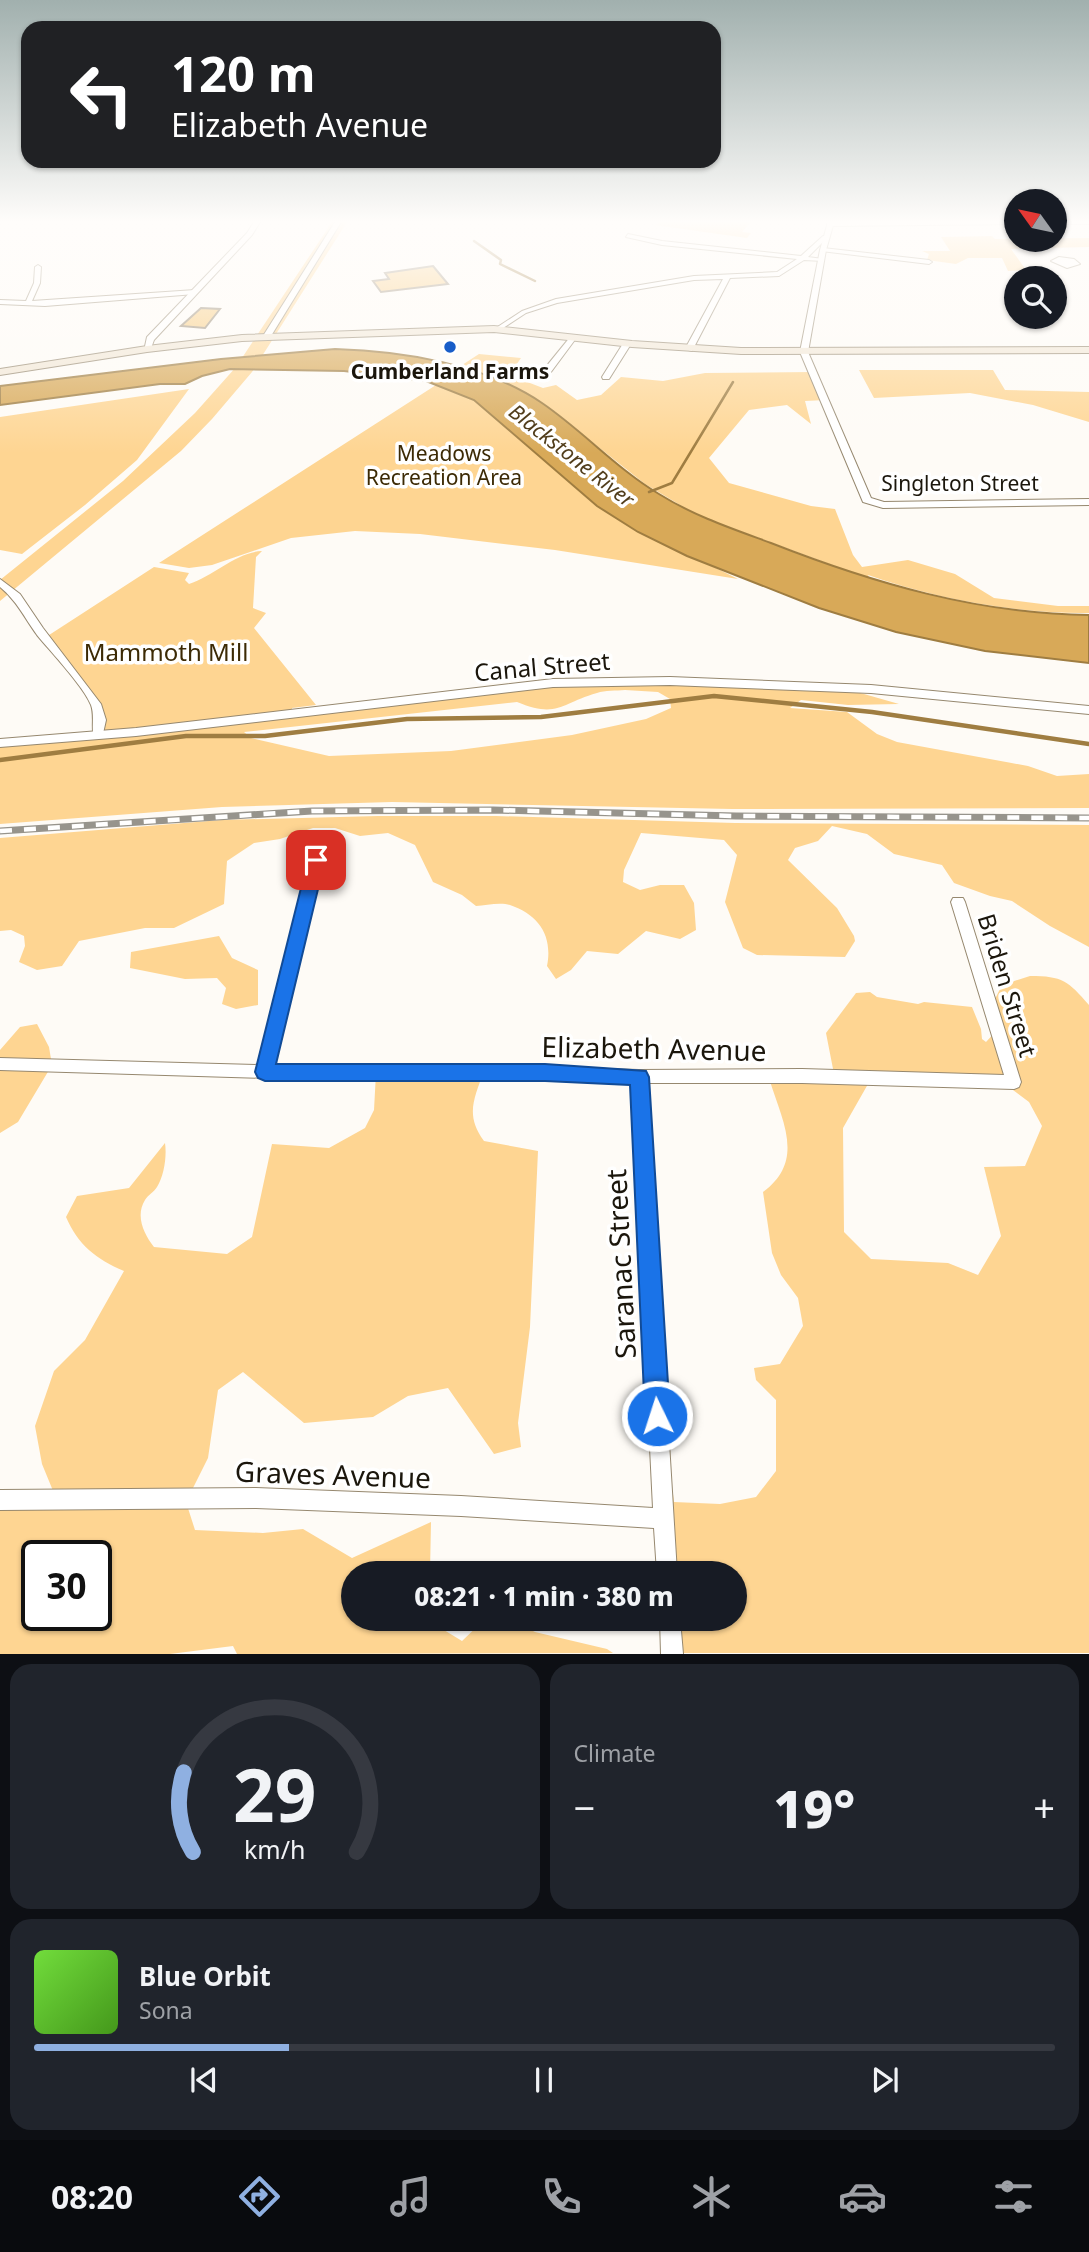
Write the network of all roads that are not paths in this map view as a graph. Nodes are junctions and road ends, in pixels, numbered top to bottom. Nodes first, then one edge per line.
1 (30, 299) edge
2 (95, 299) edge
3 (188, 299) edge
4 (290, 299) edge
5 (567, 299) edge
6 (715, 299) edge
7 (814, 299) edge
8 (0, 302) edge
9 (28, 304) junction
10 (501, 329) junction
11 (267, 337) junction
12 (573, 337) junction
13 (627, 344) junction
14 (147, 349) junction
15 (689, 349) junction
16 (1089, 350) edge
17 (804, 352) junction
18 (548, 370) dead end
19 (0, 372) edge
20 (606, 377) dead end
21 (1089, 502) edge
22 (0, 582) edge
23 (1089, 710) edge
24 (98, 735) junction
25 (0, 743) edge
26 (316, 860) dead end
27 (958, 902) dead end
28 (0, 1064) edge
29 (265, 1072) junction
30 (639, 1077) junction
31 (1014, 1082) joint
32 (0, 1500) edge
33 (664, 1519) junction
34 (666, 1561) edge
35 (671, 1631) edge
36 (672, 1654) edge

1 - 9 street
2 - 9 street
3 - 14 street
4 - 11 street
5 - 10 street
6 - 15 street
7 - 17 street
8 - 9 street
10 - 11 main road
10 - 12 main road
11 - 14 main road
12 - 13 main road
12 - 18 street
13 - 15 main road
13 - 20 street
14 - 19 main road
15 - 17 main road
16 - 17 main road
17 - 21 street, Singleton Street
22 - 24 street
23 - 24 street, Canal Street
24 - 25 street, Canal Street
26 - 29 street
27 - 31 street, Briden Street
28 - 29 street, Elizabeth Avenue
29 - 30 street, Elizabeth Avenue
30 - 31 street, Elizabeth Avenue
30 - 33 street, Saranac Street
32 - 33 street, Graves Avenue
33 - 34 street, Saranac Street
35 - 36 street

